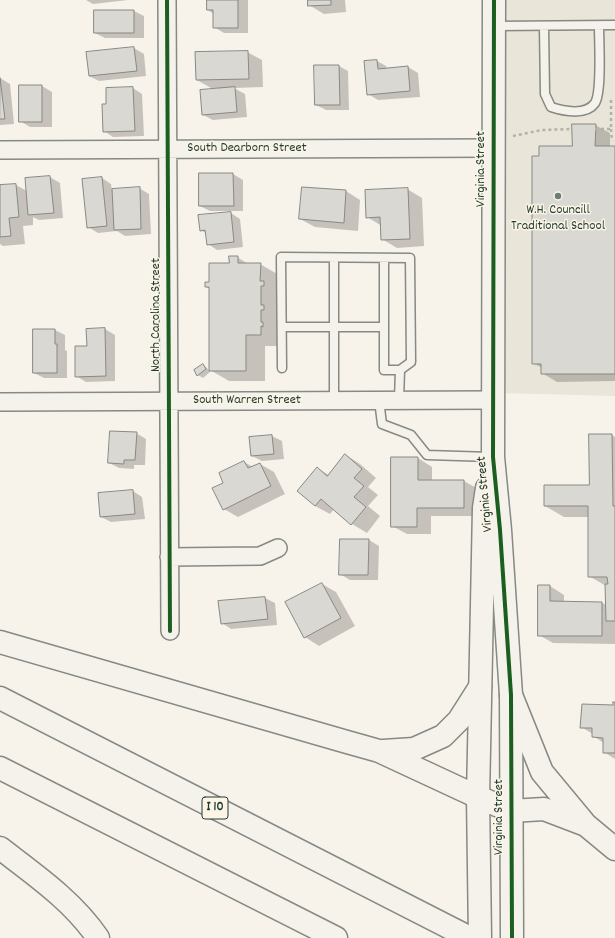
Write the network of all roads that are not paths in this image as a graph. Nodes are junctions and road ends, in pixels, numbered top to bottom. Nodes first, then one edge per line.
1 (167, 0) edge
2 (494, 0) edge
3 (615, 25) edge
4 (494, 26) junction
5 (544, 26) junction
6 (599, 26) junction
7 (501, 142) junction
8 (167, 149) junction
9 (0, 150) edge
10 (334, 258) junction
11 (384, 258) junction
12 (282, 326) junction
13 (334, 327) junction
14 (384, 327) junction
15 (282, 368) dead end
16 (400, 370) junction
17 (334, 400) junction
18 (379, 400) junction
19 (399, 400) junction
20 (494, 400) junction
21 (0, 402) edge
22 (168, 402) junction
23 (493, 457) junction
24 (278, 548) dead end
25 (169, 557) junction
26 (170, 631) dead end
27 (0, 642) edge
28 (480, 687) junction
29 (511, 695) junction
30 (0, 698) edge
31 (379, 751) junction
32 (0, 768) edge
33 (478, 797) junction
34 (511, 810) junction
35 (586, 825) junction
36 (0, 848) edge
37 (615, 849) edge
38 (98, 938) edge
39 (336, 938) edge
40 (470, 938) edge
41 (480, 938) edge
42 (512, 938) edge

1 - 8 street, North Carolina Street
2 - 4 main road, Virginia Street
3 - 6 lane
4 - 5 lane
4 - 7 main road, Virginia Street
5 - 6 lane
5 - 6 lane
7 - 8 street, South Dearborn Street
7 - 20 main road, Virginia Street
8 - 9 street, South Dearborn Street
8 - 22 street, North Carolina Street
10 - 11 lane
10 - 12 lane
10 - 13 lane
11 - 14 lane
11 - 16 lane
12 - 13 lane
12 - 15 lane
13 - 14 lane
13 - 17 lane
14 - 16 lane
16 - 19 lane
17 - 18 street, South Warren Street
17 - 22 street, South Warren Street
18 - 19 street, South Warren Street
18 - 23 lane
19 - 20 street, South Warren Street
20 - 23 main road, Virginia Street
21 - 22 street, South Warren Street
22 - 25 street, North Carolina Street
23 - 28 main road, Virginia Street
23 - 29 main road, Virginia Street
24 - 25 street
25 - 26 street, North Carolina Street
27 - 31 main road
28 - 31 main road
28 - 33 main road, Virginia Street
29 - 34 main road, Virginia Street
29 - 35 main road
30 - 40 main road, I 10
31 - 33 main road
32 - 39 main road
33 - 34 main road
33 - 41 main road, Virginia Street
34 - 35 main road
34 - 42 main road, Virginia Street
35 - 37 main road
36 - 38 main road

